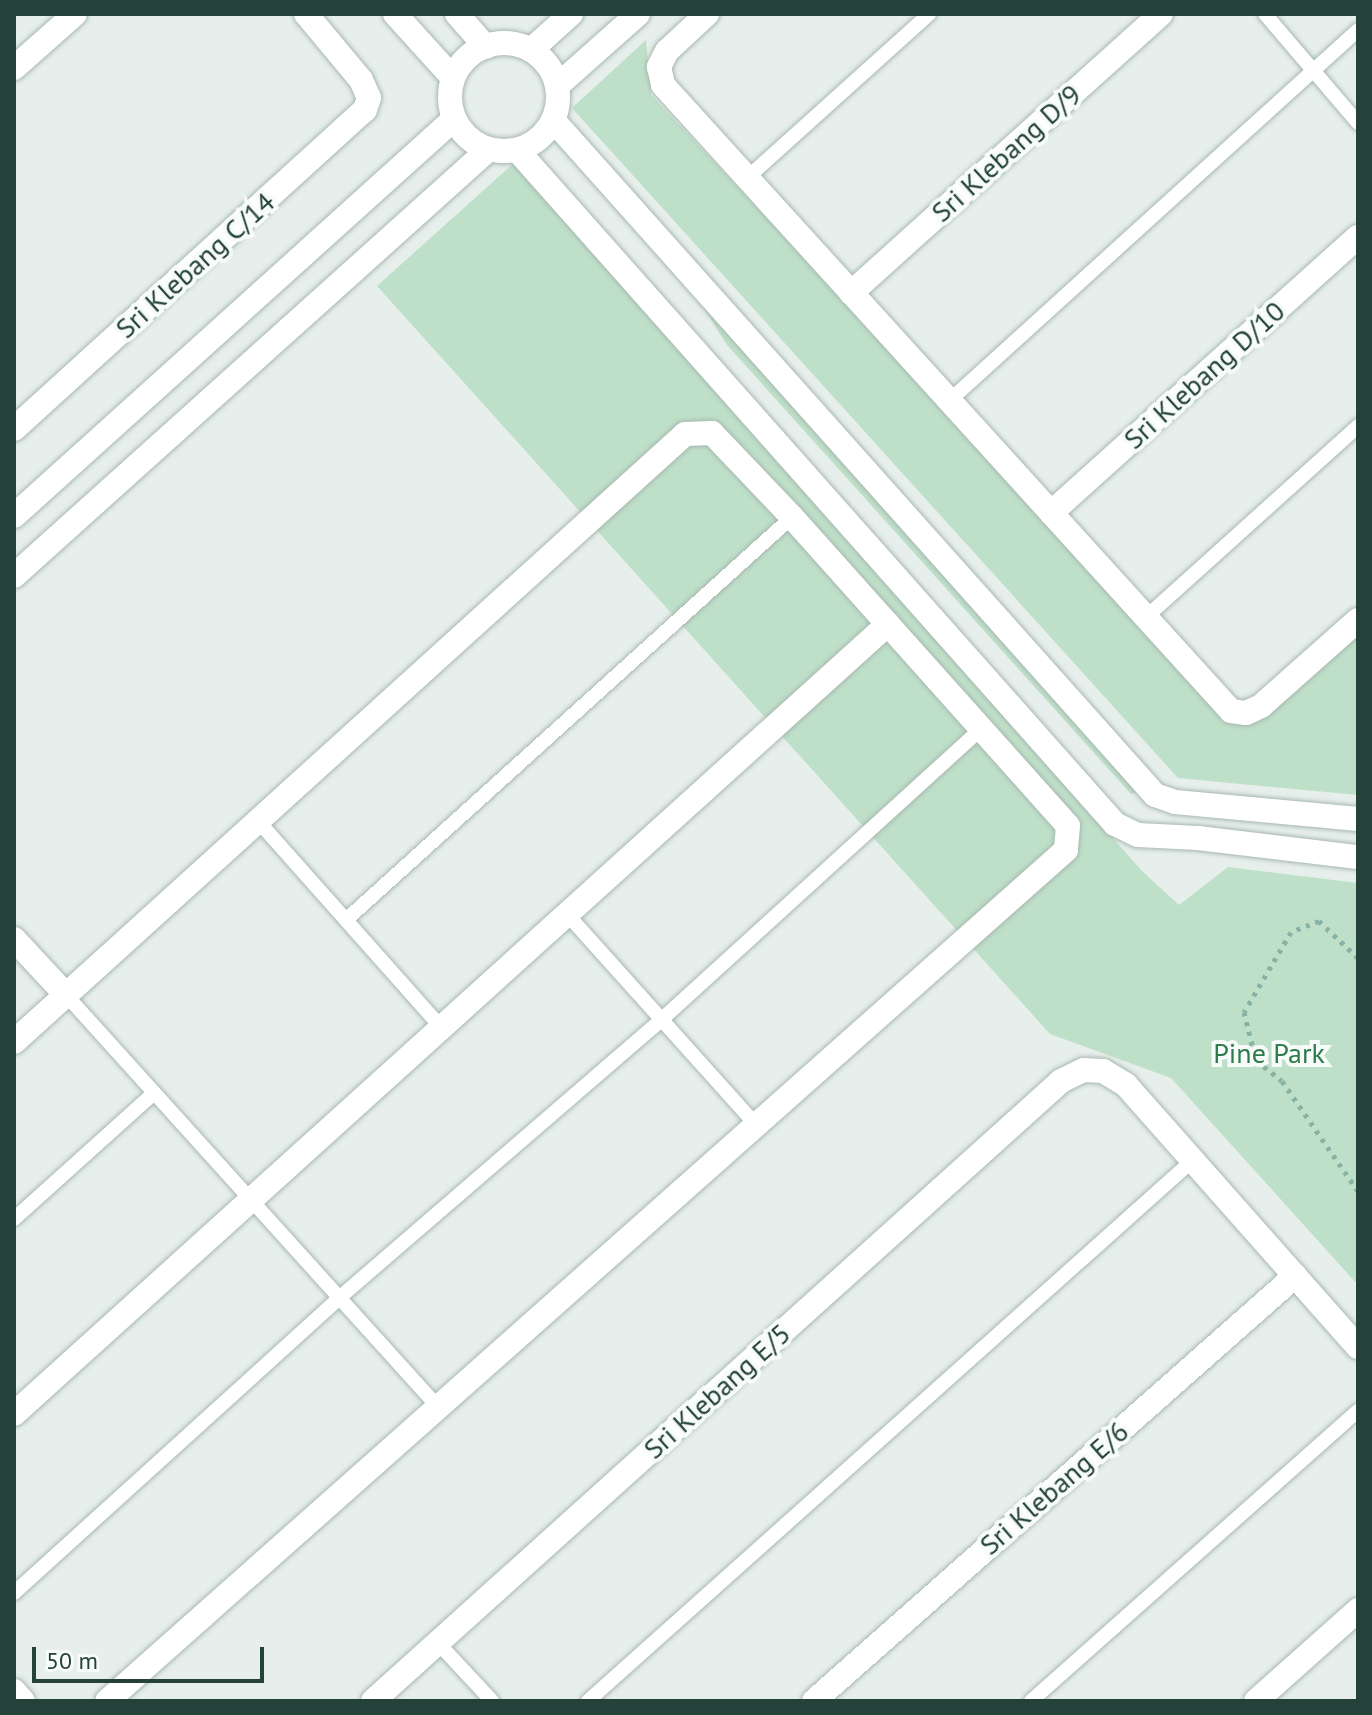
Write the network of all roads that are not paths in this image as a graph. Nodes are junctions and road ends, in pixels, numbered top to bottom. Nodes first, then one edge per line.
1 (75, 14) edge
2 (306, 14) edge
3 (395, 14) edge
4 (457, 14) edge
5 (571, 14) edge
6 (638, 14) edge
7 (707, 14) edge
8 (929, 14) edge
9 (1161, 14) edge
10 (1265, 14) edge
11 (1358, 30) edge
12 (486, 47) junction
13 (531, 50) junction
14 (14, 68) edge
15 (1313, 71) junction
16 (453, 78) junction
17 (557, 86) junction
18 (454, 119) junction
19 (553, 120) junction
20 (1358, 123) edge
21 (488, 150) junction
22 (517, 150) junction
23 (747, 178) junction
24 (1358, 237) edge
25 (851, 293) junction
26 (949, 401) junction
27 (1358, 426) edge
28 (14, 429) edge
29 (1051, 513) junction
30 (14, 516) edge
31 (792, 517) junction
32 (14, 576) edge
33 (1145, 618) junction
34 (1358, 620) edge
35 (888, 624) junction
36 (982, 728) junction
37 (1358, 819) edge
38 (258, 821) junction
39 (1358, 857) edge
40 (566, 913) junction
41 (347, 919) junction
42 (14, 939) edge
43 (66, 995) junction
44 (661, 1020) junction
45 (441, 1027) junction
46 (14, 1042) edge
47 (154, 1093) junction
48 (756, 1125) junction
49 (1193, 1160) junction
50 (250, 1201) junction
51 (14, 1219) edge
52 (1295, 1276) junction
53 (338, 1299) junction
54 (1358, 1347) edge
55 (438, 1407) junction
56 (1358, 1411) edge
57 (14, 1414) edge
58 (14, 1593) edge
59 (1358, 1610) edge
60 (438, 1643) junction
61 (14, 1691) edge
62 (23, 1701) edge
63 (107, 1701) edge
64 (373, 1701) edge
65 (492, 1701) edge
66 (588, 1701) edge
67 (814, 1701) edge
68 (1031, 1701) edge
69 (1256, 1701) edge

1 - 14 street
2 - 28 street, Sri Klebang C/14
3 - 16 street
4 - 12 street
5 - 13 street
6 - 17 street
7 - 23 street
8 - 23 lane
9 - 25 street, Sri Klebang D/9
10 - 15 lane
11 - 15 lane
12 - 13 street
12 - 16 street
13 - 17 street
15 - 20 lane
15 - 26 lane
16 - 18 street
17 - 19 street
18 - 21 street
18 - 30 street
19 - 22 street
19 - 37 street
21 - 22 street
21 - 32 street
22 - 39 street
23 - 25 street
24 - 29 street, Sri Klebang D/10
25 - 26 street
26 - 29 street
27 - 33 lane
29 - 33 street
31 - 35 street
31 - 38 street
31 - 41 lane
33 - 34 street
35 - 36 street
35 - 40 street
36 - 44 lane
36 - 48 street
38 - 41 lane
38 - 43 street
40 - 44 lane
40 - 45 street
41 - 45 lane
42 - 43 street
43 - 46 street
43 - 47 lane
44 - 48 lane
44 - 53 lane
45 - 50 street
47 - 50 lane
47 - 51 lane
48 - 55 street
49 - 52 street
49 - 60 street, Sri Klebang E/5
49 - 66 lane
50 - 53 lane
50 - 57 street
52 - 54 street
52 - 67 street, Sri Klebang E/6
53 - 55 lane
53 - 58 lane
55 - 63 street
56 - 68 lane
59 - 69 street
60 - 64 street, Sri Klebang E/5
60 - 65 lane
61 - 62 street

